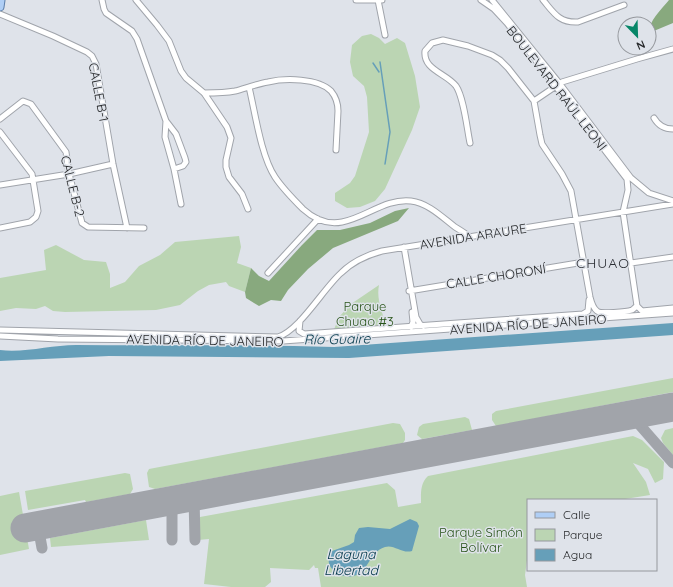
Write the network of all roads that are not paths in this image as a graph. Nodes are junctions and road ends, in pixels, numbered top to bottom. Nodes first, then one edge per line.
1 (0, 0) edge
2 (102, 0) edge
3 (136, 0) edge
4 (356, 0) edge
5 (378, 0) edge
6 (382, 0) edge
7 (481, 0) edge
8 (492, 0) edge
9 (543, 0) edge
10 (496, 3) edge
11 (624, 6) dead end
12 (0, 7) edge
13 (0, 14) edge
14 (385, 35) dead end
15 (673, 49) edge
16 (558, 85) junction
17 (249, 87) junction
18 (204, 93) junction
19 (534, 102) junction
20 (654, 118) dead end
21 (0, 119) edge
22 (166, 121) junction
23 (673, 129) edge
24 (0, 132) edge
25 (470, 143) dead end
26 (336, 150) dead end
27 (113, 164) junction
28 (174, 169) junction
29 (69, 174) junction
30 (32, 179) junction
31 (0, 185) edge
32 (673, 203) edge
33 (181, 204) dead end
34 (248, 209) dead end
35 (623, 212) junction
36 (318, 219) junction
37 (577, 220) junction
38 (0, 228) edge
39 (127, 228) junction
40 (144, 228) dead end
41 (456, 228) junction
42 (470, 237) junction
43 (453, 240) junction
44 (403, 247) junction
45 (673, 257) edge
46 (584, 262) junction
47 (631, 263) junction
48 (268, 273) dead end
49 (410, 291) junction
50 (590, 297) junction
51 (637, 306) junction
52 (673, 308) edge
53 (673, 314) edge
54 (536, 318) junction
55 (300, 321) junction
56 (558, 321) junction
57 (424, 326) junction
58 (411, 327) junction
59 (384, 329) junction
60 (0, 330) edge
61 (0, 336) edge
62 (359, 336) junction

1 - 12 main road
2 - 22 street
3 - 18 street
4 - 5 street
5 - 6 street
5 - 14 street
7 - 16 street, BOULEVARD RAÚL LEONI
8 - 10 street, BOULEVARD RAÚL LEONI
9 - 11 street
10 - 16 street, BOULEVARD RAÚL LEONI
13 - 27 street, CALLE B-1
15 - 16 street
16 - 19 street
16 - 32 street, BOULEVARD RAÚL LEONI
16 - 35 street, BOULEVARD RAÚL LEONI
17 - 18 street
17 - 26 street
17 - 36 street
18 - 34 street
19 - 25 street
19 - 37 street
20 - 23 street
21 - 29 street, CALLE B-2
22 - 28 street
22 - 28 street
24 - 30 street
27 - 29 street
27 - 39 street, CALLE B-1
28 - 33 street
29 - 30 street
29 - 39 street, CALLE B-2
30 - 31 street
30 - 38 street
32 - 35 street, AVENIDA ARAURE
35 - 37 street, AVENIDA ARAURE
35 - 47 street
36 - 41 street
36 - 48 street
37 - 42 street, AVENIDA ARAURE
37 - 46 street
39 - 40 street, CALLE B-2
41 - 42 street
41 - 43 street
42 - 43 street, AVENIDA ARAURE
43 - 44 street, AVENIDA ARAURE
44 - 49 street
44 - 55 street, AVENIDA ARAURE
45 - 47 street
46 - 49 street, CALLE CHORONÍ
46 - 50 street
47 - 51 street
49 - 57 street
49 - 58 street
50 - 51 street
50 - 54 street, AVENIDA RÍO DE JANEIRO
51 - 52 street
53 - 56 street, AVENIDA RÍO DE JANEIRO
54 - 56 street
54 - 57 street, AVENIDA RÍO DE JANEIRO
55 - 59 street, AVENIDA RÍO DE JANEIRO
55 - 60 street, AVENIDA RÍO DE JANEIRO
56 - 62 street, AVENIDA RÍO DE JANEIRO
57 - 58 street, AVENIDA RÍO DE JANEIRO
58 - 59 street, AVENIDA RÍO DE JANEIRO
59 - 62 street
61 - 62 street, AVENIDA RÍO DE JANEIRO

